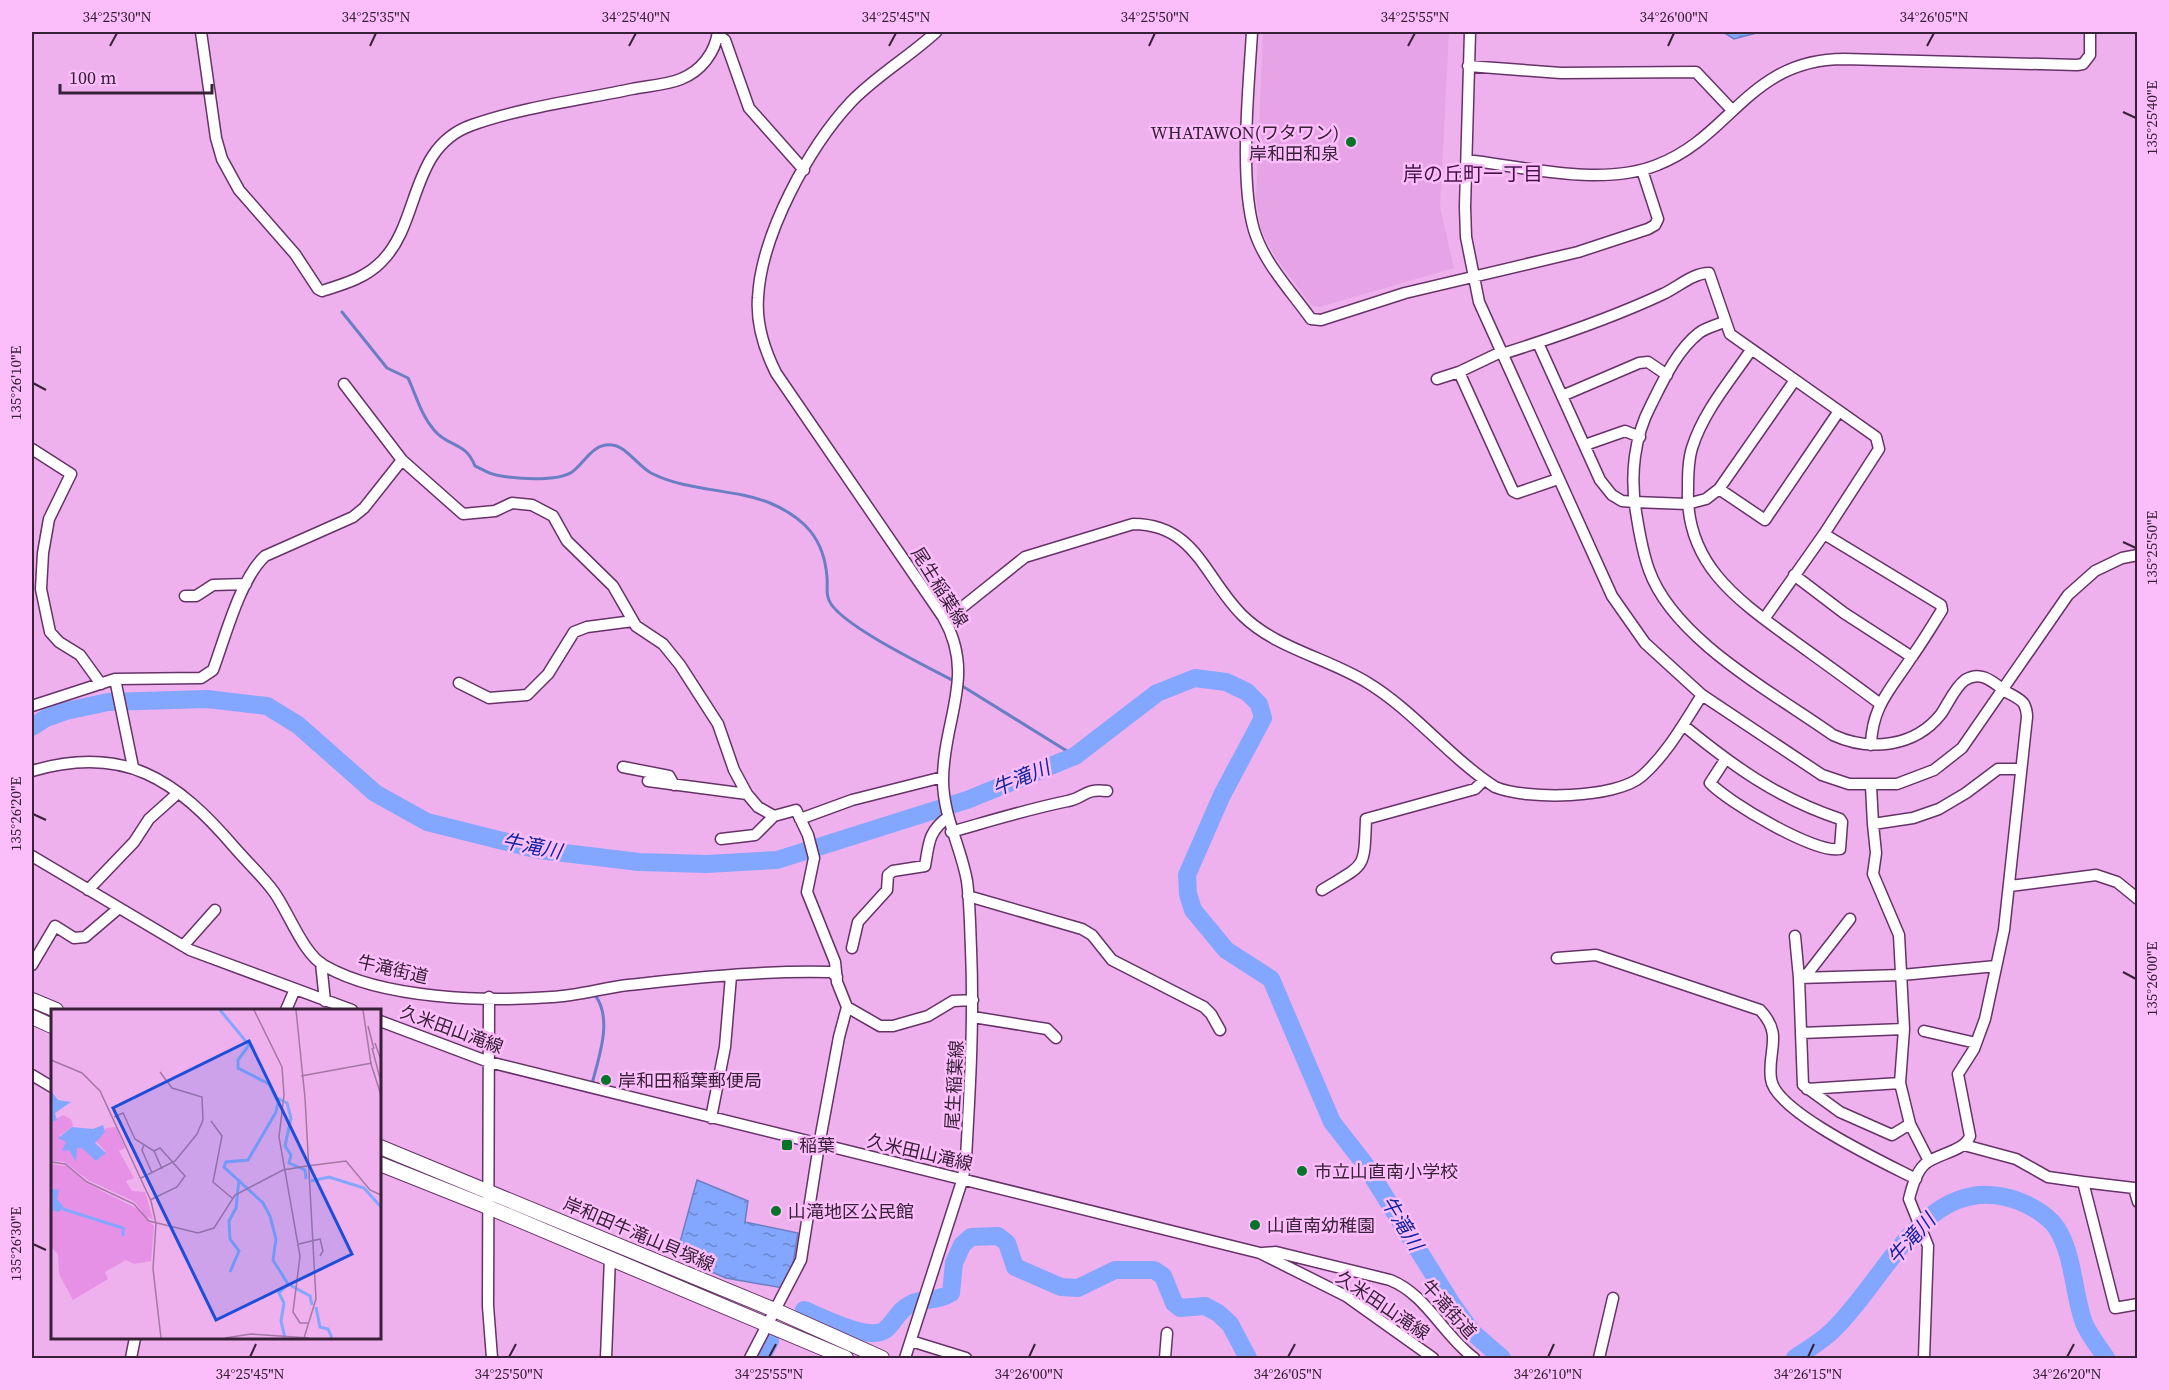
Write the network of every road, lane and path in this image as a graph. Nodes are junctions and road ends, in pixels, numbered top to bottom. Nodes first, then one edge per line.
1 (201, 32) edge
2 (936, 32) edge
3 (1252, 32) edge
4 (1470, 32) edge
5 (2090, 32) edge
6 (718, 33) edge
7 (1468, 66) junction
8 (1731, 109) junction
9 (1467, 160) junction
10 (804, 170) junction
11 (1642, 170) junction
12 (1473, 275) junction
13 (1724, 322) junction
14 (1538, 343) junction
15 (1751, 350) junction
16 (1501, 353) junction
17 (1460, 372) junction
18 (1667, 375) junction
19 (1437, 379) dead end
20 (1795, 380) junction
21 (344, 384) dead end
22 (1562, 396) junction
23 (1839, 411) junction
24 (1640, 437) junction
25 (1585, 445) junction
26 (32, 449) edge
27 (402, 460) junction
28 (1558, 479) junction
29 (1719, 489) junction
30 (1634, 502) junction
31 (1687, 504) junction
32 (1824, 534) junction
33 (2138, 555) edge
34 (1794, 575) junction
35 (246, 584) junction
36 (185, 596) dead end
37 (1764, 619) junction
38 (633, 621) junction
39 (945, 621) junction
40 (1912, 657) junction
41 (116, 679) junction
42 (459, 683) dead end
43 (101, 684) junction
44 (2004, 690) junction
45 (1702, 695) junction
46 (1879, 703) junction
47 (32, 706) edge
48 (1683, 725) junction
49 (1871, 746) junction
50 (1725, 760) junction
51 (623, 767) dead end
52 (133, 768) junction
53 (2022, 769) junction
54 (32, 771) edge
55 (943, 779) junction
56 (1485, 780) junction
57 (648, 781) dead end
58 (674, 785) junction
59 (1871, 786) junction
60 (1107, 791) dead end
61 (178, 793) junction
62 (747, 794) junction
63 (774, 816) junction
64 (948, 817) junction
65 (800, 819) junction
66 (1872, 824) junction
67 (951, 832) junction
68 (721, 839) dead end
69 (32, 856) edge
70 (2010, 886) junction
71 (87, 890) junction
72 (1322, 890) dead end
73 (968, 896) junction
74 (2138, 899) edge
75 (119, 908) junction
76 (215, 910) dead end
77 (1850, 920) dead end
78 (1795, 936) dead end
79 (183, 946) junction
80 (852, 948) dead end
81 (1557, 958) dead end
82 (321, 963) junction
83 (32, 965) edge
84 (1996, 966) junction
85 (1902, 975) junction
86 (731, 976) junction
87 (837, 977) junction
88 (1798, 978) junction
89 (295, 989) junction
90 (489, 998) junction
91 (32, 1000) edge
92 (973, 1000) junction
93 (326, 1001) junction
94 (848, 1007) junction
95 (52, 1009) edge
96 (287, 1009) edge
97 (347, 1009) edge
98 (32, 1017) edge
99 (973, 1017) junction
100 (381, 1021) edge
101 (51, 1026) edge
102 (1904, 1029) junction
103 (1220, 1030) dead end
104 (1924, 1031) dead end
105 (1801, 1033) junction
106 (1056, 1038) dead end
107 (1976, 1043) junction
108 (489, 1062) junction
109 (32, 1076) edge
110 (1900, 1083) junction
111 (51, 1086) edge
112 (1807, 1089) junction
113 (711, 1118) junction
114 (1910, 1124) junction
115 (819, 1145) junction
116 (1964, 1145) junction
117 (381, 1147) edge
118 (1929, 1161) junction
119 (381, 1164) edge
120 (963, 1178) junction
121 (1916, 1179) junction
122 (2084, 1182) junction
123 (489, 1191) junction
124 (2138, 1202) edge
125 (488, 1207) junction
126 (1260, 1253) junction
127 (610, 1257) junction
128 (1318, 1264) junction
129 (1310, 1276) junction
130 (1613, 1298) dead end
131 (2138, 1304) edge
132 (777, 1311) junction
133 (769, 1326) junction
134 (1167, 1333) dead end
135 (135, 1339) edge
136 (910, 1341) junction
137 (606, 1358) edge
138 (131, 1359) edge
139 (492, 1359) edge
140 (750, 1359) edge
141 (846, 1359) edge
142 (882, 1359) edge
143 (905, 1359) edge
144 (966, 1359) edge
145 (1165, 1359) edge
146 (1432, 1359) edge
147 (1474, 1359) edge
148 (1599, 1359) edge
149 (1924, 1359) edge

1 - 6 street
2 - 10 street, 尾生稲葉線
3 - 12 street
4 - 7 street
5 - 8 street
6 - 10 street
7 - 8 street
7 - 9 street
8 - 11 street
9 - 11 street
9 - 12 street
10 - 39 street, 尾生稲葉線
11 - 12 street
12 - 16 street
13 - 14 street
13 - 15 street
13 - 18 street
14 - 16 street
14 - 22 street
15 - 20 street
15 - 31 street
16 - 17 street
16 - 28 street
17 - 19 street
17 - 28 street
18 - 22 street
18 - 24 street
20 - 23 street
20 - 29 street
21 - 27 street
22 - 25 street
23 - 29 street
23 - 32 street
24 - 25 street
24 - 30 street
25 - 30 street
26 - 43 street
27 - 35 street
27 - 38 street
28 - 45 street
29 - 31 street
30 - 31 street
30 - 49 street
31 - 37 street
32 - 34 street
32 - 40 street
33 - 44 street
34 - 37 street
34 - 40 street
35 - 36 street
35 - 41 street
37 - 46 street
38 - 42 street
38 - 62 street
39 - 55 street, 尾生稲葉線
39 - 56 street
40 - 46 street
41 - 43 street
41 - 52 street
43 - 47 street
44 - 49 street
44 - 53 street
44 - 59 street
45 - 48 street
45 - 59 street
46 - 49 street
48 - 50 street
48 - 56 street
50 - 50 street
51 - 58 street
52 - 54 street
52 - 61 street
53 - 66 street
53 - 70 street
55 - 64 street, 尾生稲葉線
55 - 65 street
56 - 72 street
57 - 58 street
58 - 62 street
59 - 66 street
60 - 67 street
61 - 71 street
61 - 82 street
62 - 63 street
63 - 65 street
63 - 68 street
64 - 67 street, 尾生稲葉線
64 - 80 street
65 - 87 street
66 - 85 street
67 - 73 street, 尾生稲葉線
69 - 71 street
70 - 74 street
70 - 84 street
71 - 75 street
73 - 92 street, 尾生稲葉線
73 - 103 street
75 - 79 street
75 - 83 street
76 - 79 street
77 - 88 street
78 - 88 street
79 - 89 street
81 - 121 street
82 - 90 street, 牛滝街道
82 - 93 street
84 - 85 street
84 - 107 street
85 - 88 street
85 - 102 street
86 - 87 street, 牛滝街道
86 - 90 street, 牛滝街道
86 - 113 street
87 - 94 street
88 - 105 street
89 - 93 street
89 - 96 street
90 - 108 street
91 - 95 main road
92 - 94 street
92 - 99 street, 尾生稲葉線
93 - 97 street
94 - 115 street
98 - 101 main road
99 - 106 street
99 - 120 street, 尾生稲葉線
100 - 108 street, 久米田山滝線
102 - 105 street
102 - 110 street
104 - 107 street
105 - 112 street
107 - 116 street
108 - 113 street, 久米田山滝線
108 - 123 street
109 - 111 street
110 - 112 street
110 - 114 street
112 - 114 street
113 - 115 street, 久米田山滝線
114 - 118 street
115 - 120 street, 久米田山滝線
115 - 132 street
116 - 118 street
116 - 122 street
117 - 123 main road, 岸和田牛滝山貝塚線
118 - 121 street
119 - 125 main road, 岸和田牛滝山貝塚線
120 - 126 street, 久米田山滝線
120 - 136 street, 尾生稲葉線
121 - 149 street
122 - 124 street
122 - 131 street
123 - 125 street
123 - 132 main road, 岸和田牛滝山貝塚線
125 - 127 main road, 岸和田牛滝山貝塚線
125 - 139 street
126 - 128 street, 牛滝街道
126 - 129 street, 久米田山滝線
127 - 133 main road, 岸和田牛滝山貝塚線
127 - 137 street
128 - 129 street
128 - 147 street, 牛滝街道
129 - 146 street, 久米田山滝線
130 - 148 street
132 - 133 street
132 - 142 main road, 岸和田牛滝山貝塚線
133 - 140 street
133 - 141 main road, 岸和田牛滝山貝塚線
134 - 145 street
135 - 138 street
136 - 143 street, 尾生稲葉線
136 - 144 street

